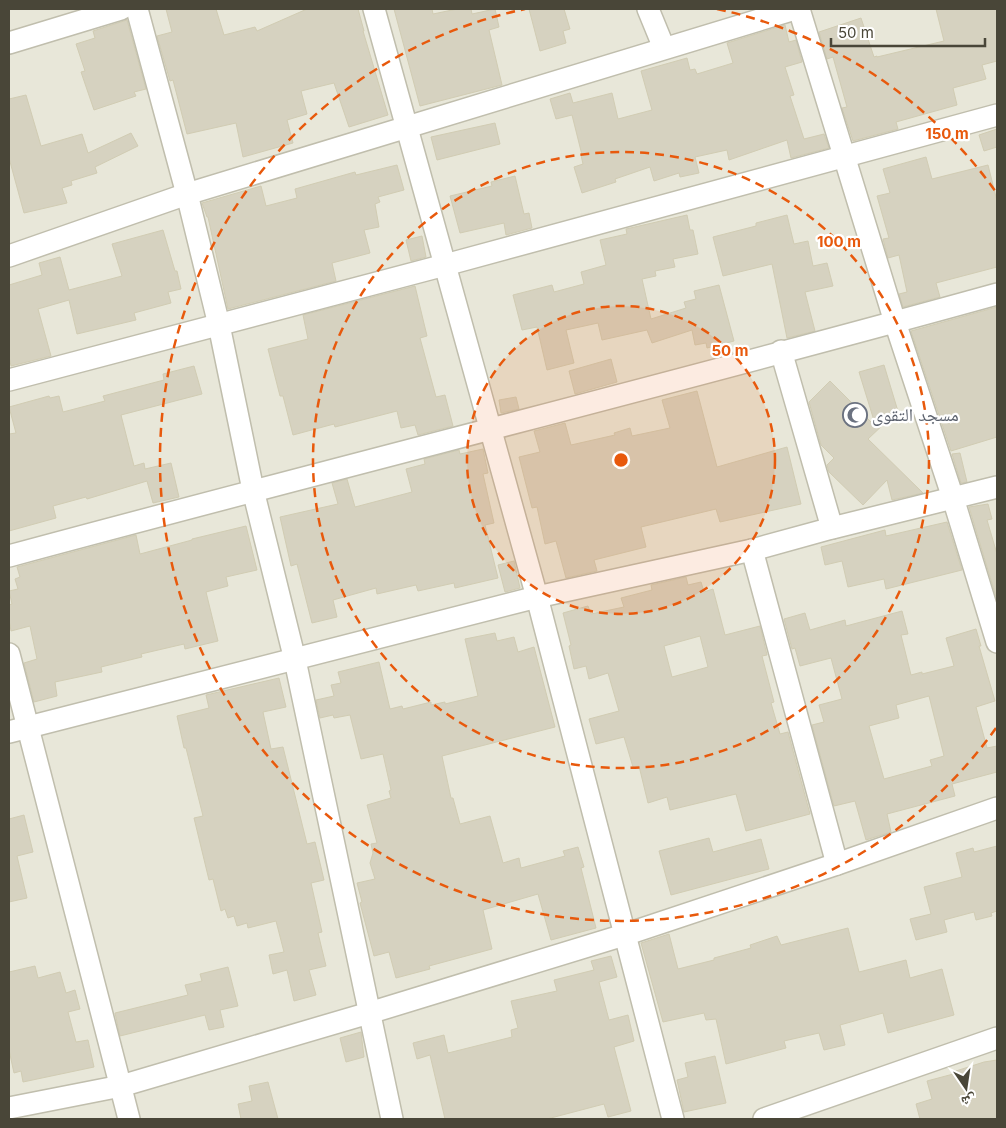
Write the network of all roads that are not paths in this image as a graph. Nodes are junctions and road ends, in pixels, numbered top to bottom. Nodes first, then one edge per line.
1 (121, 9) edge
2 (137, 9) edge
3 (374, 9) edge
4 (648, 9) edge
5 (795, 9) edge
6 (799, 9) edge
7 (9, 43) edge
8 (664, 48) junction
9 (997, 115) edge
10 (408, 127) junction
11 (845, 157) junction
12 (187, 194) junction
13 (9, 256) edge
14 (445, 265) junction
15 (997, 294) edge
16 (895, 322) junction
17 (219, 325) junction
18 (782, 351) junction
19 (9, 380) edge
20 (491, 429) junction
21 (997, 487) edge
22 (253, 490) junction
23 (953, 498) junction
24 (832, 528) junction
25 (752, 550) junction
26 (9, 556) edge
27 (537, 597) junction
28 (997, 642) edge
29 (9, 654) edge
30 (295, 660) junction
31 (19, 729) edge
32 (997, 808) edge
33 (837, 864) junction
34 (624, 935) junction
35 (369, 1013) junction
36 (997, 1038) edge
37 (121, 1086) junction
38 (9, 1108) edge
39 (130, 1119) edge
40 (392, 1119) edge
41 (673, 1119) edge
42 (764, 1119) edge

1 - 7 street
2 - 12 street
3 - 10 street
4 - 8 street
5 - 8 street
6 - 11 street
8 - 10 street
9 - 11 street
10 - 12 street
10 - 14 street
11 - 14 street
11 - 16 street
12 - 13 street
12 - 17 street
14 - 17 street
14 - 20 street
15 - 16 street
16 - 18 street
16 - 23 street
17 - 19 street
17 - 22 street
18 - 20 street
18 - 24 street
20 - 22 street
20 - 27 street
21 - 23 street
22 - 26 street
22 - 30 street
23 - 24 street
23 - 28 street
24 - 25 street
25 - 27 street
25 - 33 street
27 - 30 street
27 - 34 street
29 - 31 street
30 - 31 street
30 - 35 street
31 - 37 street
32 - 33 street
33 - 34 street
34 - 35 street
34 - 41 street
35 - 37 street
35 - 40 street
36 - 42 street
37 - 38 street
37 - 39 street

